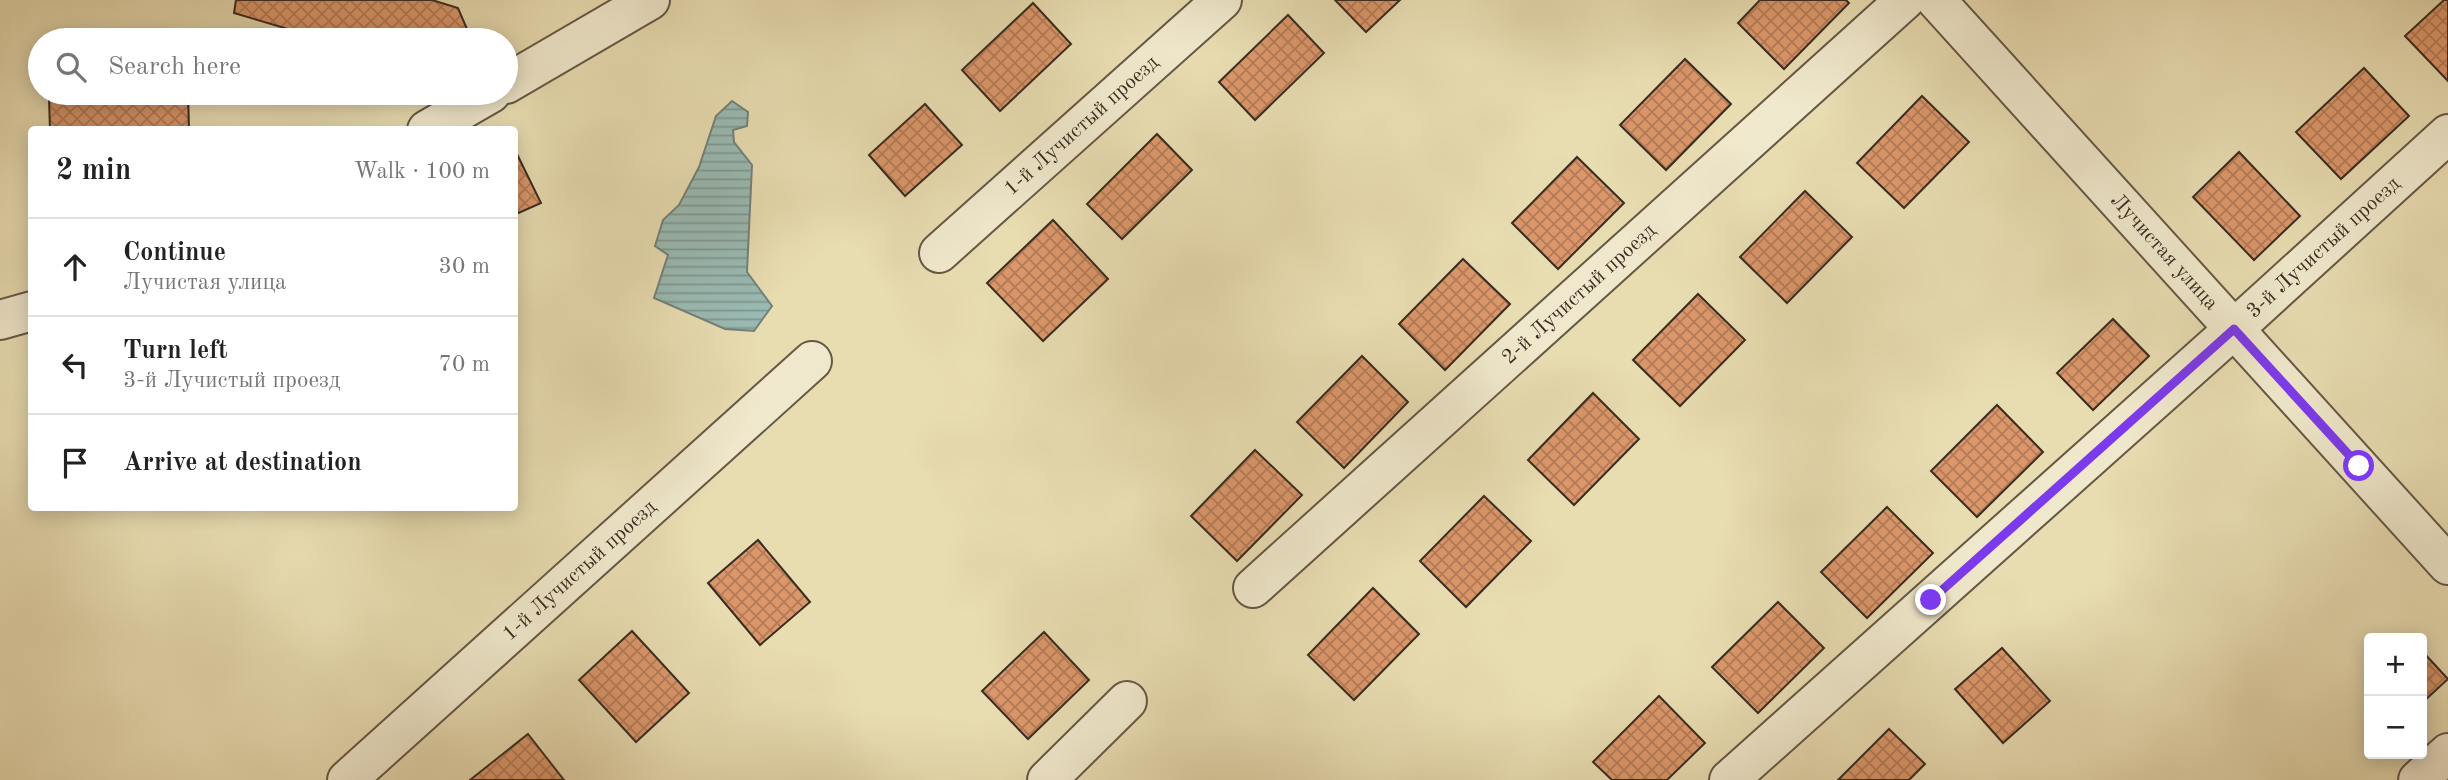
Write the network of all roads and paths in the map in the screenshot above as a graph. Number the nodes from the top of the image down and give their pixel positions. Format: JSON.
{"nodes":[{"id":1,"x":650,"y":0,"type":"edge"},
{"id":2,"x":1222,"y":0,"type":"edge"},
{"id":3,"x":1906,"y":0,"type":"edge"},
{"id":4,"x":1936,"y":0,"type":"edge"},
{"id":5,"x":518,"y":77,"type":"edge"},
{"id":6,"x":470,"y":105,"type":"edge"},
{"id":7,"x":434,"y":126,"type":"edge"},
{"id":8,"x":2448,"y":134,"type":"edge"},
{"id":9,"x":939,"y":253,"type":"dead end"},
{"id":10,"x":28,"y":312,"type":"edge"},
{"id":11,"x":0,"y":320,"type":"edge"},
{"id":12,"x":2234,"y":329,"type":"junction"},
{"id":13,"x":812,"y":361,"type":"dead end"},
{"id":14,"x":2448,"y":565,"type":"edge"},
{"id":15,"x":1254,"y":588,"type":"dead end"},
{"id":16,"x":1127,"y":701,"type":"dead end"},
{"id":17,"x":2448,"y":753,"type":"edge"},
{"id":18,"x":347,"y":780,"type":"edge"},
{"id":19,"x":1046,"y":780,"type":"edge"},
{"id":20,"x":1729,"y":780,"type":"edge"},
{"id":21,"x":2418,"y":780,"type":"edge"}],
"edges":[{"from":1,"to":5,"type":"street"},
{"from":2,"to":9,"type":"street","name":"1-й Лучистый проезд"},
{"from":3,"to":15,"type":"street","name":"2-й Лучистый проезд"},
{"from":4,"to":12,"type":"street","name":"Лучистая улица"},
{"from":6,"to":7,"type":"street"},
{"from":8,"to":12,"type":"street","name":"3-й Лучистый проезд"},
{"from":10,"to":11,"type":"street"},
{"from":12,"to":14,"type":"street","name":"Лучистая улица"},
{"from":12,"to":20,"type":"street","name":"3-й Лучистый проезд"},
{"from":13,"to":18,"type":"street","name":"1-й Лучистый проезд"},
{"from":16,"to":19,"type":"street"},
{"from":17,"to":21,"type":"street"}]}
